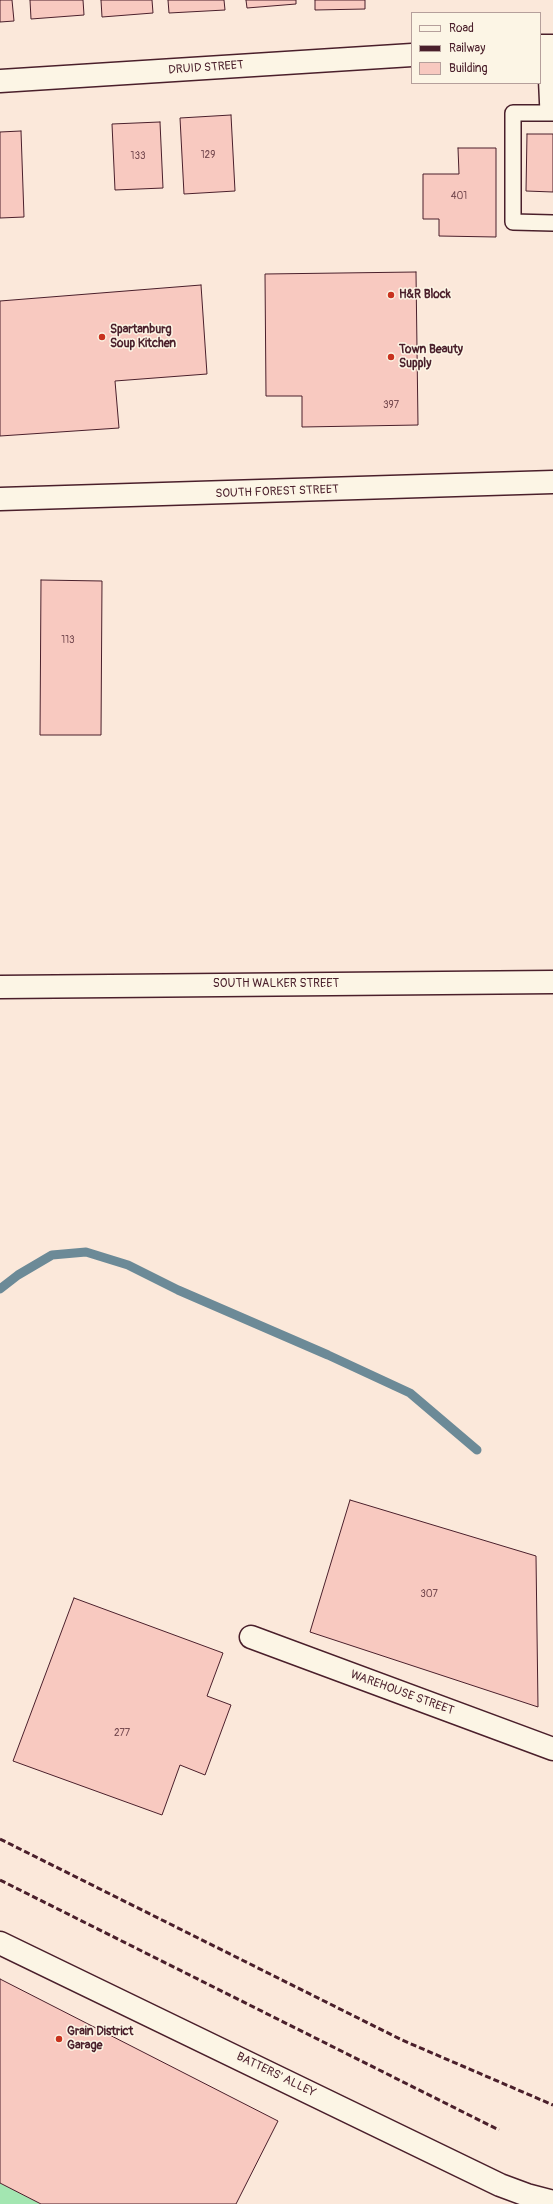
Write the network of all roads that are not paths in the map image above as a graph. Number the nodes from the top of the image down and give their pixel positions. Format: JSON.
{"nodes":[{"id":1,"x":546,"y":46,"type":"edge"},
{"id":2,"x":411,"y":55,"type":"edge"},
{"id":3,"x":0,"y":81,"type":"edge"},
{"id":4,"x":550,"y":113,"type":"edge"},
{"id":5,"x":553,"y":223,"type":"edge"},
{"id":6,"x":553,"y":482,"type":"edge"},
{"id":7,"x":0,"y":499,"type":"edge"},
{"id":8,"x":553,"y":982,"type":"edge"},
{"id":9,"x":0,"y":987,"type":"edge"},
{"id":10,"x":251,"y":1637,"type":"dead end"},
{"id":11,"x":553,"y":1749,"type":"edge"},
{"id":12,"x":0,"y":1943,"type":"edge"},
{"id":13,"x":553,"y":2202,"type":"edge"}],
"edges":[{"from":1,"to":4,"type":"lane"},
{"from":2,"to":3,"type":"street","name":"DRUID STREET"},
{"from":4,"to":5,"type":"lane"},
{"from":6,"to":7,"type":"street","name":"SOUTH FOREST STREET"},
{"from":8,"to":9,"type":"street","name":"SOUTH WALKER STREET"},
{"from":10,"to":11,"type":"street","name":"WAREHOUSE STREET"},
{"from":12,"to":13,"type":"street","name":"BATTERS' ALLEY"}]}
